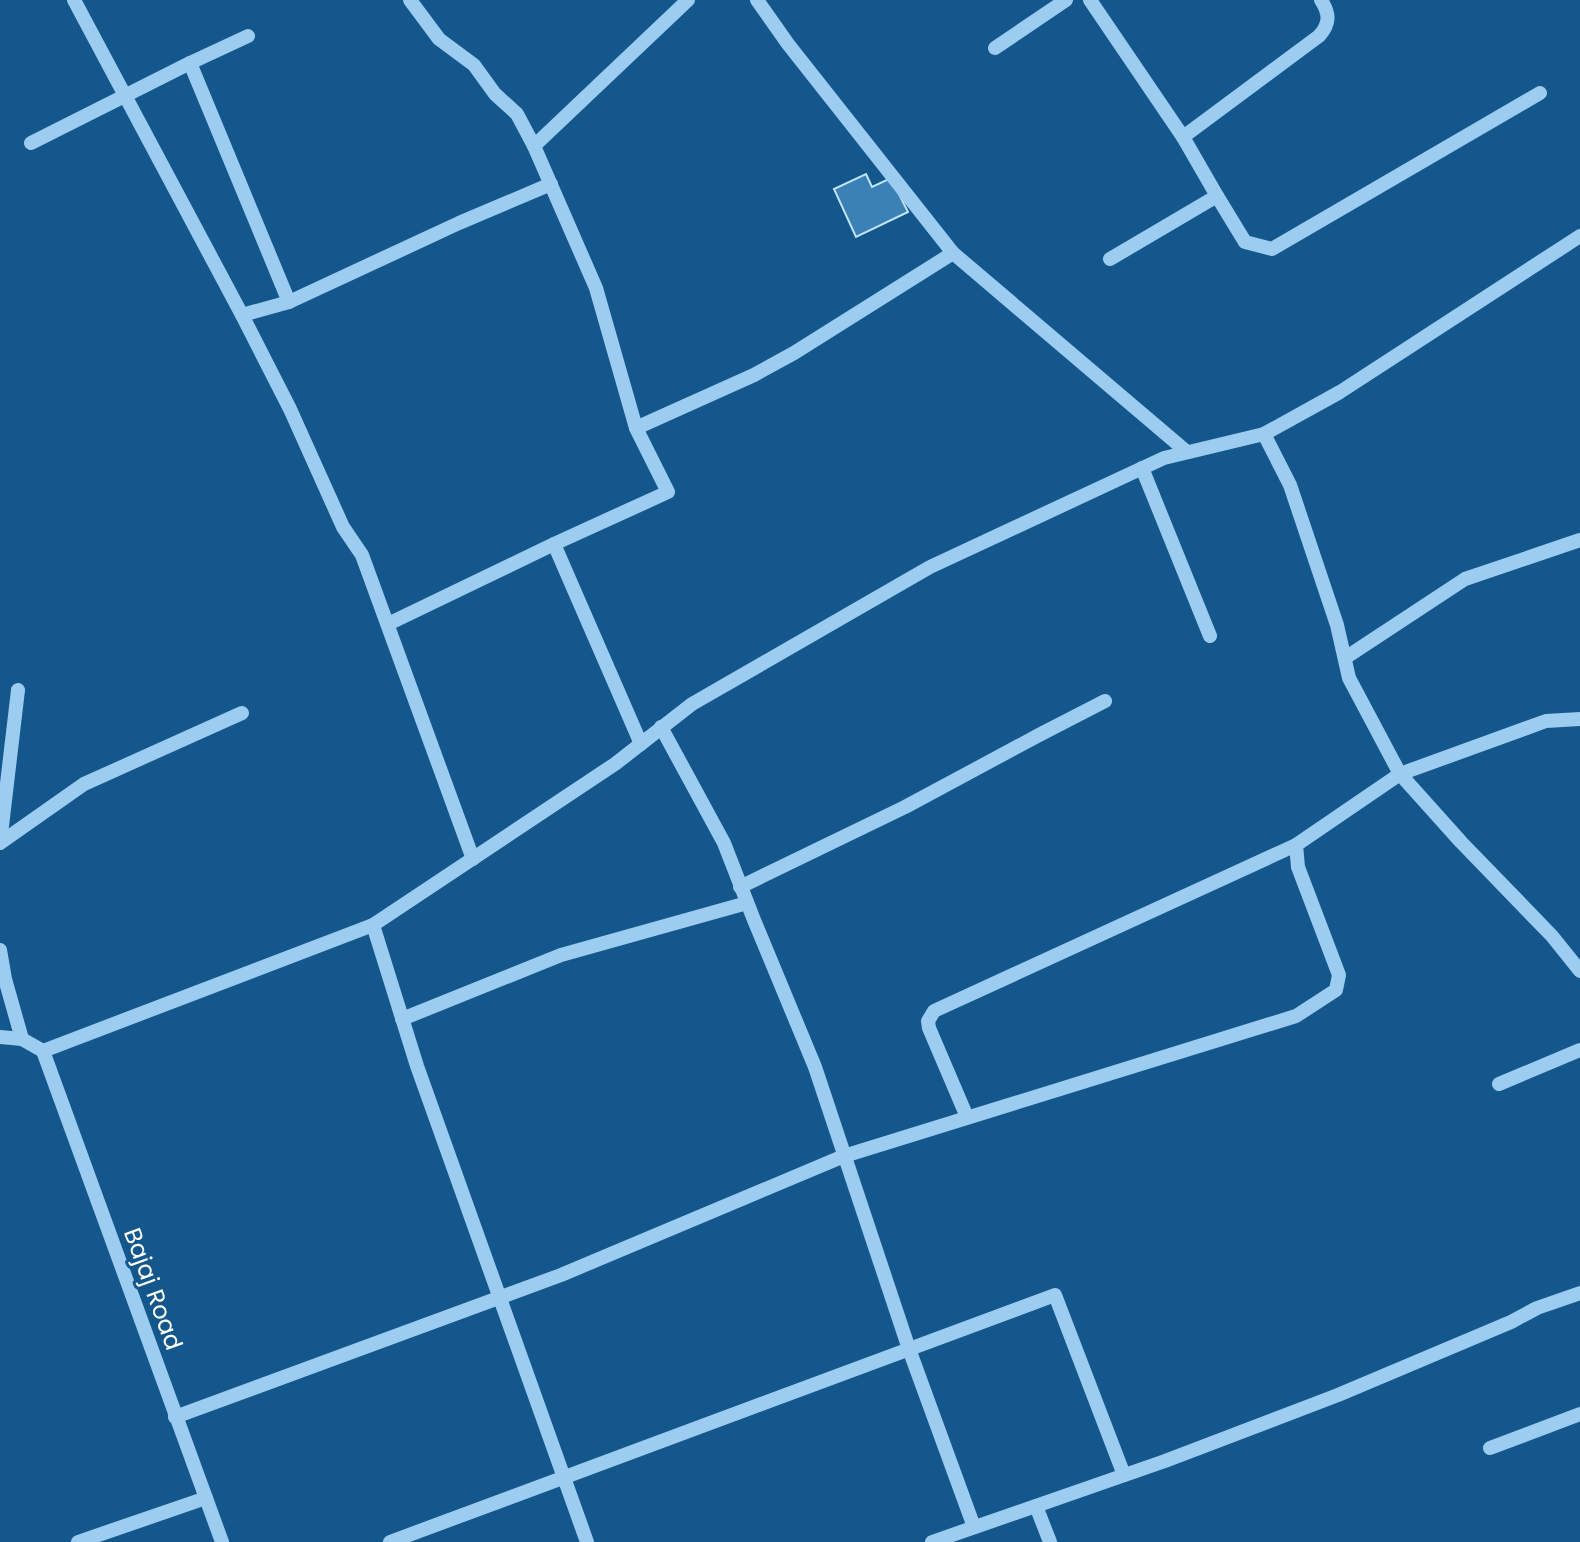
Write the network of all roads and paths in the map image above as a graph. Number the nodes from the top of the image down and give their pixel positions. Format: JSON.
{"nodes":[{"id":1,"x":74,"y":0,"type":"edge"},
{"id":2,"x":410,"y":0,"type":"edge"},
{"id":3,"x":688,"y":0,"type":"edge"},
{"id":4,"x":757,"y":0,"type":"edge"},
{"id":5,"x":1066,"y":0,"type":"edge"},
{"id":6,"x":1090,"y":0,"type":"edge"},
{"id":7,"x":1321,"y":0,"type":"edge"},
{"id":8,"x":248,"y":36,"type":"dead end"},
{"id":9,"x":995,"y":48,"type":"dead end"},
{"id":10,"x":190,"y":63,"type":"junction"},
{"id":11,"x":1540,"y":93,"type":"dead end"},
{"id":12,"x":125,"y":95,"type":"junction"},
{"id":13,"x":1183,"y":137,"type":"junction"},
{"id":14,"x":31,"y":143,"type":"dead end"},
{"id":15,"x":534,"y":146,"type":"junction"},
{"id":16,"x":551,"y":184,"type":"junction"},
{"id":17,"x":1217,"y":196,"type":"junction"},
{"id":18,"x":1580,"y":236,"type":"edge"},
{"id":19,"x":953,"y":253,"type":"junction"},
{"id":20,"x":1110,"y":259,"type":"dead end"},
{"id":21,"x":289,"y":302,"type":"junction"},
{"id":22,"x":242,"y":315,"type":"junction"},
{"id":23,"x":636,"y":428,"type":"junction"},
{"id":24,"x":1264,"y":434,"type":"junction"},
{"id":25,"x":1187,"y":452,"type":"junction"},
{"id":26,"x":1142,"y":468,"type":"junction"},
{"id":27,"x":1580,"y":540,"type":"edge"},
{"id":28,"x":554,"y":544,"type":"junction"},
{"id":29,"x":388,"y":624,"type":"junction"},
{"id":30,"x":1210,"y":636,"type":"dead end"},
{"id":31,"x":1345,"y":658,"type":"junction"},
{"id":32,"x":18,"y":690,"type":"dead end"},
{"id":33,"x":1105,"y":701,"type":"dead end"},
{"id":34,"x":242,"y":713,"type":"dead end"},
{"id":35,"x":1580,"y":719,"type":"edge"},
{"id":36,"x":661,"y":727,"type":"junction"},
{"id":37,"x":641,"y":744,"type":"junction"},
{"id":38,"x":1400,"y":774,"type":"junction"},
{"id":39,"x":0,"y":843,"type":"edge"},
{"id":40,"x":1296,"y":845,"type":"junction"},
{"id":41,"x":473,"y":859,"type":"junction"},
{"id":42,"x":740,"y":887,"type":"junction"},
{"id":43,"x":747,"y":903,"type":"junction"},
{"id":44,"x":373,"y":925,"type":"junction"},
{"id":45,"x":0,"y":950,"type":"edge"},
{"id":46,"x":1580,"y":971,"type":"edge"},
{"id":47,"x":402,"y":1019,"type":"junction"},
{"id":48,"x":0,"y":1037,"type":"edge"},
{"id":49,"x":22,"y":1039,"type":"junction"},
{"id":50,"x":1580,"y":1050,"type":"edge"},
{"id":51,"x":43,"y":1051,"type":"junction"},
{"id":52,"x":1499,"y":1084,"type":"dead end"},
{"id":53,"x":967,"y":1117,"type":"junction"},
{"id":54,"x":844,"y":1156,"type":"junction"},
{"id":55,"x":1580,"y":1293,"type":"edge"},
{"id":56,"x":500,"y":1298,"type":"junction"},
{"id":57,"x":909,"y":1349,"type":"junction"},
{"id":58,"x":1580,"y":1414,"type":"edge"},
{"id":59,"x":175,"y":1417,"type":"junction"},
{"id":60,"x":1490,"y":1448,"type":"dead end"},
{"id":61,"x":1124,"y":1475,"type":"junction"},
{"id":62,"x":563,"y":1477,"type":"junction"},
{"id":63,"x":206,"y":1498,"type":"junction"},
{"id":64,"x":1036,"y":1506,"type":"junction"},
{"id":65,"x":974,"y":1527,"type":"junction"},
{"id":66,"x":78,"y":1542,"type":"edge"},
{"id":67,"x":222,"y":1542,"type":"edge"},
{"id":68,"x":390,"y":1542,"type":"edge"},
{"id":69,"x":587,"y":1542,"type":"edge"},
{"id":70,"x":932,"y":1542,"type":"edge"},
{"id":71,"x":1050,"y":1542,"type":"edge"}],
"edges":[{"from":1,"to":12,"type":"street"},
{"from":2,"to":15,"type":"street"},
{"from":3,"to":15,"type":"street"},
{"from":4,"to":19,"type":"street"},
{"from":5,"to":9,"type":"street"},
{"from":6,"to":13,"type":"street"},
{"from":7,"to":13,"type":"street"},
{"from":8,"to":10,"type":"street"},
{"from":10,"to":12,"type":"street"},
{"from":10,"to":21,"type":"street"},
{"from":11,"to":17,"type":"street"},
{"from":12,"to":14,"type":"street"},
{"from":12,"to":22,"type":"street"},
{"from":13,"to":17,"type":"street"},
{"from":15,"to":16,"type":"street"},
{"from":16,"to":21,"type":"street"},
{"from":16,"to":23,"type":"street"},
{"from":17,"to":20,"type":"street"},
{"from":18,"to":24,"type":"street"},
{"from":19,"to":23,"type":"street"},
{"from":19,"to":25,"type":"street"},
{"from":21,"to":22,"type":"street"},
{"from":22,"to":29,"type":"street"},
{"from":23,"to":28,"type":"street"},
{"from":24,"to":25,"type":"street"},
{"from":24,"to":31,"type":"street"},
{"from":25,"to":26,"type":"street"},
{"from":26,"to":30,"type":"street"},
{"from":26,"to":36,"type":"street"},
{"from":27,"to":31,"type":"street"},
{"from":28,"to":29,"type":"street"},
{"from":28,"to":37,"type":"street"},
{"from":29,"to":41,"type":"street"},
{"from":31,"to":38,"type":"street"},
{"from":32,"to":39,"type":"street"},
{"from":33,"to":42,"type":"street"},
{"from":34,"to":39,"type":"street"},
{"from":35,"to":38,"type":"street"},
{"from":36,"to":37,"type":"street"},
{"from":36,"to":42,"type":"street"},
{"from":37,"to":41,"type":"street"},
{"from":38,"to":40,"type":"street"},
{"from":38,"to":46,"type":"street"},
{"from":40,"to":53,"type":"street"},
{"from":40,"to":53,"type":"street"},
{"from":41,"to":44,"type":"street"},
{"from":42,"to":43,"type":"street"},
{"from":43,"to":47,"type":"street"},
{"from":43,"to":54,"type":"street"},
{"from":44,"to":47,"type":"street"},
{"from":44,"to":51,"type":"street"},
{"from":45,"to":49,"type":"street"},
{"from":47,"to":56,"type":"street"},
{"from":48,"to":49,"type":"street"},
{"from":49,"to":51,"type":"street"},
{"from":50,"to":52,"type":"street"},
{"from":51,"to":59,"type":"street","name":"Bajaj Road"},
{"from":53,"to":54,"type":"street"},
{"from":54,"to":56,"type":"street"},
{"from":54,"to":57,"type":"street"},
{"from":55,"to":61,"type":"street"},
{"from":56,"to":59,"type":"street"},
{"from":56,"to":62,"type":"street"},
{"from":57,"to":61,"type":"street"},
{"from":57,"to":62,"type":"street"},
{"from":57,"to":65,"type":"street"},
{"from":58,"to":60,"type":"street"},
{"from":59,"to":63,"type":"street","name":"Bajaj Road"},
{"from":61,"to":64,"type":"street"},
{"from":62,"to":68,"type":"street"},
{"from":62,"to":69,"type":"street"},
{"from":63,"to":66,"type":"street"},
{"from":63,"to":67,"type":"street","name":"Bajaj Road"},
{"from":64,"to":65,"type":"street"},
{"from":64,"to":71,"type":"street"},
{"from":65,"to":70,"type":"street"}]}
